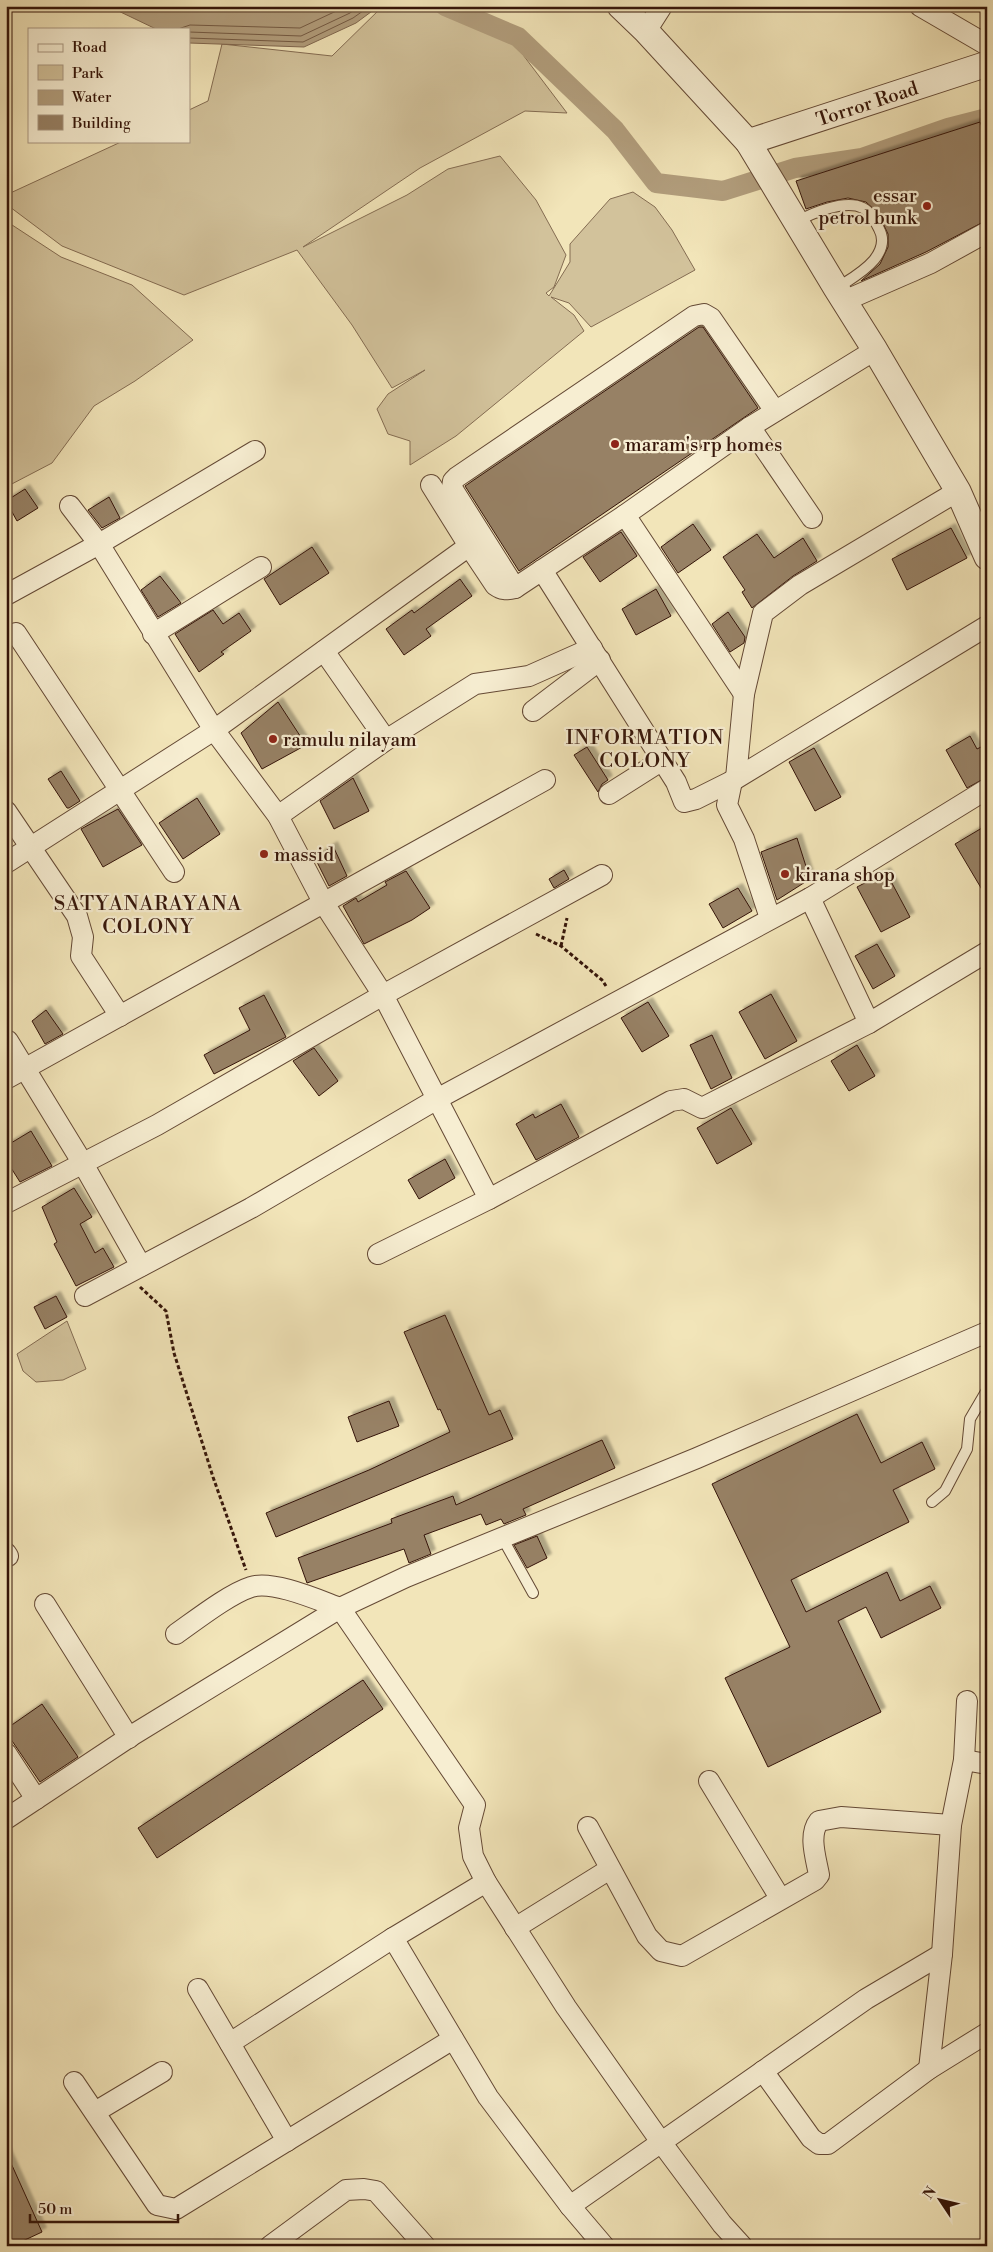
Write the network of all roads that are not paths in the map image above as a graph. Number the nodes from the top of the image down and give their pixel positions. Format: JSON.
{"nodes":[{"id":1,"x":620,"y":6,"type":"edge"},
{"id":2,"x":662,"y":6,"type":"edge"},
{"id":3,"x":920,"y":6,"type":"edge"},
{"id":4,"x":646,"y":31,"type":"junction"},
{"id":5,"x":987,"y":45,"type":"edge"},
{"id":6,"x":987,"y":64,"type":"edge"},
{"id":7,"x":748,"y":142,"type":"junction"},
{"id":8,"x":795,"y":222,"type":"junction"},
{"id":9,"x":987,"y":232,"type":"edge"},
{"id":10,"x":840,"y":294,"type":"junction"},
{"id":11,"x":876,"y":350,"type":"junction"},
{"id":12,"x":775,"y":411,"type":"junction"},
{"id":13,"x":750,"y":427,"type":"junction"},
{"id":14,"x":255,"y":451,"type":"dead end"},
{"id":15,"x":431,"y":485,"type":"dead end"},
{"id":16,"x":958,"y":491,"type":"junction"},
{"id":17,"x":70,"y":506,"type":"dead end"},
{"id":18,"x":625,"y":515,"type":"junction"},
{"id":19,"x":812,"y":518,"type":"dead end"},
{"id":20,"x":99,"y":544,"type":"junction"},
{"id":21,"x":469,"y":546,"type":"junction"},
{"id":22,"x":987,"y":557,"type":"edge"},
{"id":23,"x":262,"y":567,"type":"dead end"},
{"id":24,"x":542,"y":570,"type":"junction"},
{"id":25,"x":514,"y":588,"type":"junction"},
{"id":26,"x":6,"y":595,"type":"edge"},
{"id":27,"x":987,"y":626,"type":"edge"},
{"id":28,"x":16,"y":633,"type":"dead end"},
{"id":29,"x":153,"y":634,"type":"junction"},
{"id":30,"x":324,"y":651,"type":"junction"},
{"id":31,"x":596,"y":654,"type":"junction"},
{"id":32,"x":744,"y":694,"type":"junction"},
{"id":33,"x":533,"y":711,"type":"dead end"},
{"id":34,"x":214,"y":730,"type":"junction"},
{"id":35,"x":386,"y":740,"type":"junction"},
{"id":36,"x":661,"y":760,"type":"junction"},
{"id":37,"x":545,"y":780,"type":"dead end"},
{"id":38,"x":734,"y":780,"type":"junction"},
{"id":39,"x":987,"y":789,"type":"edge"},
{"id":40,"x":121,"y":790,"type":"junction"},
{"id":41,"x":609,"y":794,"type":"dead end"},
{"id":42,"x":6,"y":811,"type":"edge"},
{"id":43,"x":278,"y":816,"type":"junction"},
{"id":44,"x":31,"y":848,"type":"junction"},
{"id":45,"x":6,"y":863,"type":"edge"},
{"id":46,"x":174,"y":872,"type":"dead end"},
{"id":47,"x":602,"y":875,"type":"dead end"},
{"id":48,"x":810,"y":898,"type":"junction"},
{"id":49,"x":323,"y":902,"type":"junction"},
{"id":50,"x":770,"y":918,"type":"junction"},
{"id":51,"x":987,"y":952,"type":"edge"},
{"id":52,"x":383,"y":995,"type":"junction"},
{"id":53,"x":120,"y":1016,"type":"junction"},
{"id":54,"x":869,"y":1023,"type":"junction"},
{"id":55,"x":8,"y":1041,"type":"dead end"},
{"id":56,"x":24,"y":1069,"type":"junction"},
{"id":57,"x":6,"y":1079,"type":"edge"},
{"id":58,"x":437,"y":1098,"type":"junction"},
{"id":59,"x":82,"y":1162,"type":"junction"},
{"id":60,"x":489,"y":1199,"type":"junction"},
{"id":61,"x":6,"y":1203,"type":"edge"},
{"id":62,"x":378,"y":1254,"type":"dead end"},
{"id":63,"x":134,"y":1270,"type":"junction"},
{"id":64,"x":85,"y":1296,"type":"dead end"},
{"id":65,"x":987,"y":1332,"type":"edge"},
{"id":66,"x":987,"y":1390,"type":"edge"},
{"id":67,"x":932,"y":1502,"type":"dead end"},
{"id":68,"x":503,"y":1539,"type":"junction"},
{"id":69,"x":533,"y":1593,"type":"dead end"},
{"id":70,"x":45,"y":1604,"type":"dead end"},
{"id":71,"x":340,"y":1608,"type":"junction"},
{"id":72,"x":176,"y":1634,"type":"dead end"},
{"id":73,"x":967,"y":1701,"type":"dead end"},
{"id":74,"x":129,"y":1738,"type":"junction"},
{"id":75,"x":6,"y":1753,"type":"edge"},
{"id":76,"x":964,"y":1760,"type":"junction"},
{"id":77,"x":987,"y":1764,"type":"edge"},
{"id":78,"x":709,"y":1782,"type":"dead end"},
{"id":79,"x":36,"y":1798,"type":"junction"},
{"id":80,"x":6,"y":1819,"type":"edge"},
{"id":81,"x":952,"y":1825,"type":"junction"},
{"id":82,"x":588,"y":1828,"type":"dead end"},
{"id":83,"x":610,"y":1868,"type":"junction"},
{"id":84,"x":486,"y":1882,"type":"junction"},
{"id":85,"x":780,"y":1898,"type":"junction"},
{"id":86,"x":515,"y":1928,"type":"junction"},
{"id":87,"x":393,"y":1938,"type":"junction"},
{"id":88,"x":942,"y":1954,"type":"junction"},
{"id":89,"x":198,"y":1989,"type":"dead end"},
{"id":90,"x":987,"y":2033,"type":"edge"},
{"id":91,"x":453,"y":2039,"type":"junction"},
{"id":92,"x":230,"y":2044,"type":"junction"},
{"id":93,"x":930,"y":2069,"type":"junction"},
{"id":94,"x":763,"y":2071,"type":"junction"},
{"id":95,"x":162,"y":2072,"type":"dead end"},
{"id":96,"x":74,"y":2082,"type":"dead end"},
{"id":97,"x":95,"y":2112,"type":"junction"},
{"id":98,"x":287,"y":2141,"type":"junction"},
{"id":99,"x":661,"y":2142,"type":"junction"},
{"id":100,"x":570,"y":2206,"type":"junction"},
{"id":101,"x":270,"y":2246,"type":"edge"},
{"id":102,"x":426,"y":2246,"type":"edge"},
{"id":103,"x":604,"y":2246,"type":"edge"},
{"id":104,"x":742,"y":2246,"type":"edge"}],
"edges":[{"from":1,"to":4,"type":"street"},
{"from":2,"to":4,"type":"street"},
{"from":3,"to":5,"type":"street"},
{"from":4,"to":7,"type":"street"},
{"from":6,"to":7,"type":"street","name":"Torror Road"},
{"from":7,"to":8,"type":"street"},
{"from":8,"to":10,"type":"street"},
{"from":8,"to":10,"type":"lane"},
{"from":9,"to":10,"type":"street"},
{"from":10,"to":11,"type":"street"},
{"from":11,"to":12,"type":"street"},
{"from":11,"to":16,"type":"street"},
{"from":12,"to":13,"type":"street"},
{"from":12,"to":25,"type":"street"},
{"from":13,"to":18,"type":"street"},
{"from":13,"to":19,"type":"street"},
{"from":14,"to":20,"type":"street"},
{"from":15,"to":21,"type":"street"},
{"from":16,"to":22,"type":"street"},
{"from":16,"to":32,"type":"street"},
{"from":17,"to":20,"type":"street"},
{"from":18,"to":24,"type":"street"},
{"from":18,"to":32,"type":"street"},
{"from":20,"to":26,"type":"street"},
{"from":20,"to":29,"type":"street"},
{"from":21,"to":25,"type":"street"},
{"from":21,"to":30,"type":"street"},
{"from":23,"to":29,"type":"street"},
{"from":24,"to":25,"type":"street"},
{"from":24,"to":31,"type":"street"},
{"from":27,"to":38,"type":"street"},
{"from":28,"to":40,"type":"street"},
{"from":29,"to":34,"type":"street"},
{"from":30,"to":34,"type":"street"},
{"from":30,"to":35,"type":"street"},
{"from":31,"to":33,"type":"street"},
{"from":31,"to":35,"type":"street"},
{"from":31,"to":36,"type":"street"},
{"from":32,"to":38,"type":"street"},
{"from":34,"to":40,"type":"street"},
{"from":34,"to":43,"type":"street"},
{"from":35,"to":43,"type":"street"},
{"from":36,"to":38,"type":"street"},
{"from":36,"to":41,"type":"street"},
{"from":37,"to":49,"type":"street"},
{"from":38,"to":50,"type":"street"},
{"from":39,"to":48,"type":"street"},
{"from":40,"to":44,"type":"street"},
{"from":40,"to":46,"type":"street"},
{"from":42,"to":44,"type":"street"},
{"from":43,"to":49,"type":"street"},
{"from":44,"to":45,"type":"street"},
{"from":44,"to":53,"type":"street"},
{"from":47,"to":52,"type":"street"},
{"from":48,"to":50,"type":"street"},
{"from":48,"to":54,"type":"street"},
{"from":49,"to":52,"type":"street"},
{"from":49,"to":53,"type":"street"},
{"from":50,"to":58,"type":"street"},
{"from":51,"to":54,"type":"street"},
{"from":52,"to":58,"type":"street"},
{"from":52,"to":59,"type":"street"},
{"from":53,"to":56,"type":"street"},
{"from":54,"to":60,"type":"street"},
{"from":55,"to":56,"type":"street"},
{"from":56,"to":57,"type":"street"},
{"from":56,"to":59,"type":"street"},
{"from":58,"to":60,"type":"street"},
{"from":58,"to":63,"type":"street"},
{"from":59,"to":61,"type":"street"},
{"from":59,"to":63,"type":"street"},
{"from":60,"to":62,"type":"street"},
{"from":63,"to":64,"type":"street"},
{"from":65,"to":68,"type":"street"},
{"from":66,"to":67,"type":"lane"},
{"from":68,"to":69,"type":"lane"},
{"from":68,"to":71,"type":"street"},
{"from":70,"to":74,"type":"street"},
{"from":71,"to":72,"type":"street"},
{"from":71,"to":74,"type":"street"},
{"from":71,"to":84,"type":"street"},
{"from":73,"to":76,"type":"street"},
{"from":74,"to":79,"type":"street"},
{"from":75,"to":79,"type":"street"},
{"from":76,"to":77,"type":"street"},
{"from":76,"to":81,"type":"street"},
{"from":78,"to":85,"type":"street"},
{"from":79,"to":80,"type":"street"},
{"from":81,"to":85,"type":"street"},
{"from":81,"to":88,"type":"street"},
{"from":82,"to":83,"type":"street"},
{"from":83,"to":85,"type":"street"},
{"from":83,"to":86,"type":"street"},
{"from":84,"to":86,"type":"street"},
{"from":84,"to":87,"type":"street"},
{"from":86,"to":99,"type":"street"},
{"from":87,"to":91,"type":"street"},
{"from":87,"to":92,"type":"street"},
{"from":88,"to":93,"type":"street"},
{"from":88,"to":94,"type":"street"},
{"from":89,"to":92,"type":"street"},
{"from":90,"to":93,"type":"street"},
{"from":91,"to":98,"type":"street"},
{"from":91,"to":100,"type":"street"},
{"from":92,"to":98,"type":"street"},
{"from":93,"to":94,"type":"street"},
{"from":94,"to":99,"type":"street"},
{"from":95,"to":97,"type":"street"},
{"from":96,"to":97,"type":"street"},
{"from":97,"to":98,"type":"street"},
{"from":99,"to":100,"type":"street"},
{"from":99,"to":104,"type":"street"},
{"from":100,"to":103,"type":"street"},
{"from":101,"to":102,"type":"street"}]}
